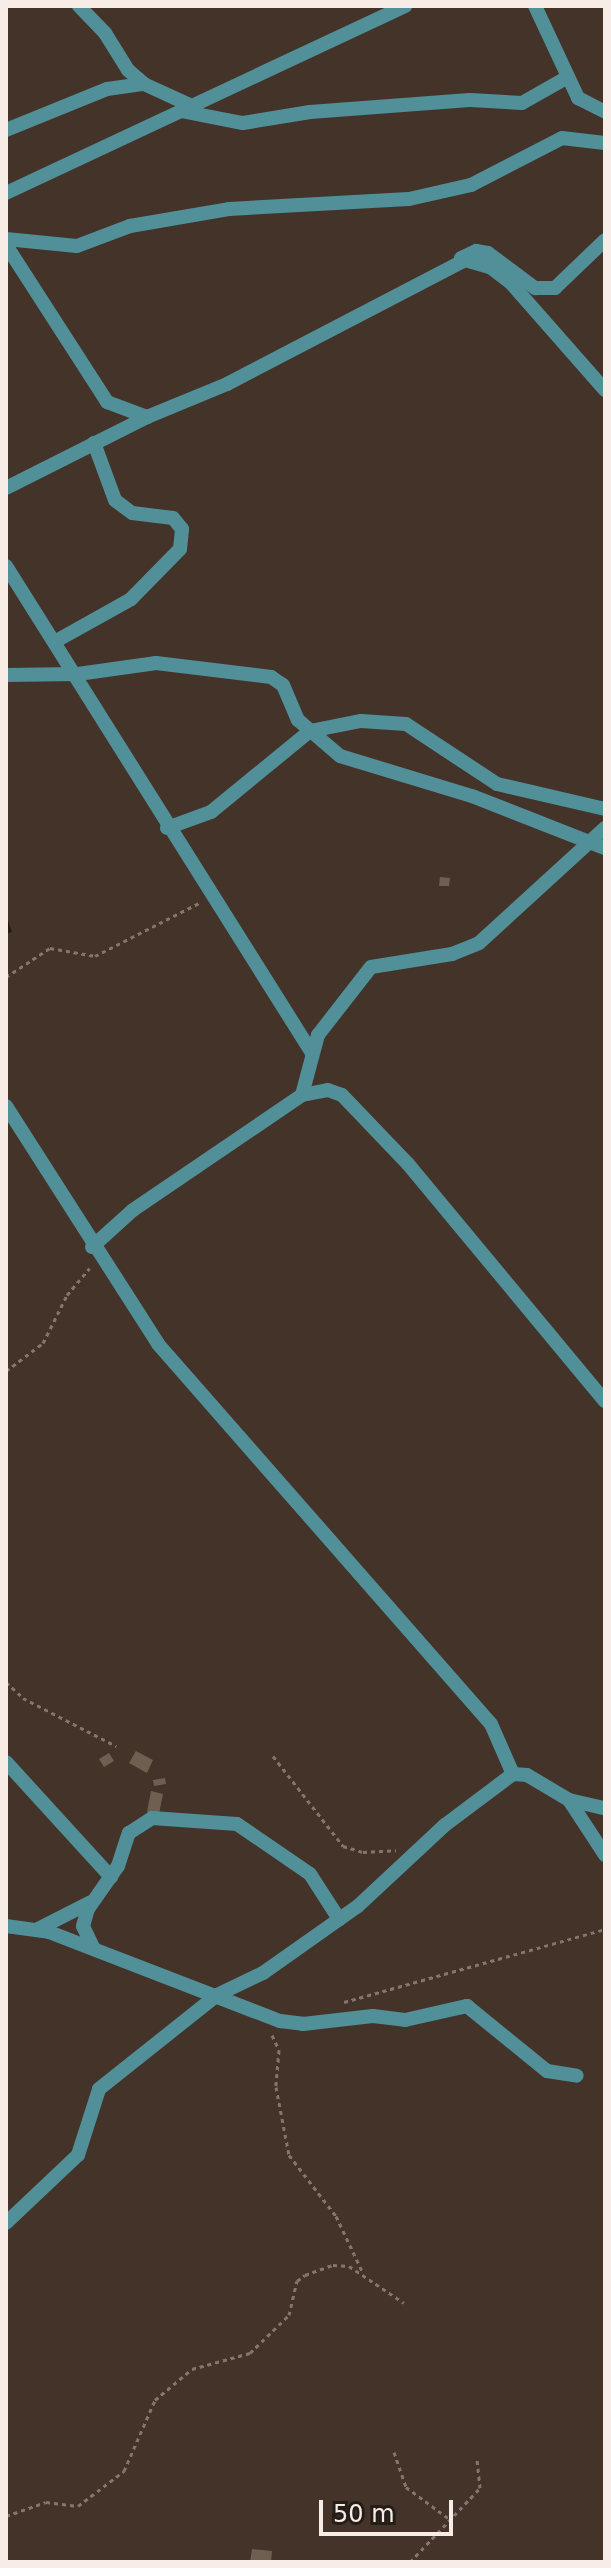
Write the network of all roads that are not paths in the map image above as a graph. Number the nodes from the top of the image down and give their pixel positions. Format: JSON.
{"nodes":[{"id":1,"x":79,"y":6,"type":"edge"},
{"id":2,"x":405,"y":6,"type":"edge"},
{"id":3,"x":535,"y":6,"type":"edge"},
{"id":4,"x":566,"y":78,"type":"junction"},
{"id":5,"x":144,"y":84,"type":"junction"},
{"id":6,"x":186,"y":109,"type":"junction"},
{"id":7,"x":605,"y":112,"type":"edge"},
{"id":8,"x":6,"y":130,"type":"edge"},
{"id":9,"x":605,"y":143,"type":"edge"},
{"id":10,"x":6,"y":193,"type":"edge"},
{"id":11,"x":605,"y":240,"type":"edge"},
{"id":12,"x":6,"y":242,"type":"edge"},
{"id":13,"x":448,"y":266,"type":"junction"},
{"id":14,"x":605,"y":390,"type":"edge"},
{"id":15,"x":147,"y":417,"type":"junction"},
{"id":16,"x":94,"y":443,"type":"junction"},
{"id":17,"x":6,"y":488,"type":"edge"},
{"id":18,"x":6,"y":566,"type":"edge"},
{"id":19,"x":56,"y":641,"type":"junction"},
{"id":20,"x":78,"y":674,"type":"junction"},
{"id":21,"x":6,"y":675,"type":"edge"},
{"id":22,"x":310,"y":731,"type":"junction"},
{"id":23,"x":605,"y":809,"type":"edge"},
{"id":24,"x":167,"y":828,"type":"junction"},
{"id":25,"x":605,"y":828,"type":"edge"},
{"id":26,"x":587,"y":842,"type":"junction"},
{"id":27,"x":605,"y":848,"type":"edge"},
{"id":28,"x":312,"y":1053,"type":"junction"},
{"id":29,"x":302,"y":1095,"type":"junction"},
{"id":30,"x":6,"y":1106,"type":"edge"},
{"id":31,"x":96,"y":1252,"type":"junction"},
{"id":32,"x":605,"y":1401,"type":"edge"},
{"id":33,"x":6,"y":1762,"type":"edge"},
{"id":34,"x":513,"y":1774,"type":"junction"},
{"id":35,"x":569,"y":1800,"type":"junction"},
{"id":36,"x":605,"y":1808,"type":"edge"},
{"id":37,"x":605,"y":1855,"type":"edge"},
{"id":38,"x":111,"y":1877,"type":"junction"},
{"id":39,"x":97,"y":1897,"type":"junction"},
{"id":40,"x":339,"y":1919,"type":"junction"},
{"id":41,"x":6,"y":1926,"type":"edge"},
{"id":42,"x":38,"y":1930,"type":"junction"},
{"id":43,"x":94,"y":1949,"type":"junction"},
{"id":44,"x":217,"y":1995,"type":"junction"},
{"id":45,"x":577,"y":2076,"type":"dead end"},
{"id":46,"x":6,"y":2223,"type":"edge"}],
"edges":[{"from":1,"to":5,"type":"street"},
{"from":2,"to":6,"type":"street"},
{"from":3,"to":4,"type":"street"},
{"from":4,"to":6,"type":"street"},
{"from":4,"to":7,"type":"street"},
{"from":5,"to":6,"type":"street"},
{"from":5,"to":8,"type":"street"},
{"from":6,"to":10,"type":"street"},
{"from":9,"to":12,"type":"street"},
{"from":11,"to":13,"type":"street"},
{"from":12,"to":15,"type":"street"},
{"from":13,"to":14,"type":"street"},
{"from":13,"to":15,"type":"street"},
{"from":15,"to":16,"type":"street"},
{"from":16,"to":17,"type":"street"},
{"from":16,"to":19,"type":"street"},
{"from":18,"to":19,"type":"street"},
{"from":19,"to":20,"type":"street"},
{"from":20,"to":21,"type":"street"},
{"from":20,"to":22,"type":"street"},
{"from":20,"to":24,"type":"street"},
{"from":22,"to":23,"type":"street"},
{"from":22,"to":24,"type":"street"},
{"from":22,"to":26,"type":"street"},
{"from":24,"to":28,"type":"street"},
{"from":25,"to":26,"type":"street"},
{"from":26,"to":27,"type":"street"},
{"from":26,"to":28,"type":"street"},
{"from":28,"to":29,"type":"street"},
{"from":29,"to":31,"type":"street"},
{"from":29,"to":32,"type":"street"},
{"from":30,"to":31,"type":"street"},
{"from":31,"to":34,"type":"street"},
{"from":33,"to":38,"type":"street"},
{"from":34,"to":35,"type":"street"},
{"from":34,"to":40,"type":"street"},
{"from":35,"to":36,"type":"street"},
{"from":35,"to":37,"type":"street"},
{"from":38,"to":39,"type":"street"},
{"from":38,"to":40,"type":"street"},
{"from":39,"to":42,"type":"street"},
{"from":39,"to":43,"type":"street"},
{"from":40,"to":44,"type":"street"},
{"from":41,"to":42,"type":"street"},
{"from":42,"to":43,"type":"street"},
{"from":43,"to":44,"type":"street"},
{"from":44,"to":45,"type":"street"},
{"from":44,"to":46,"type":"street"}]}
